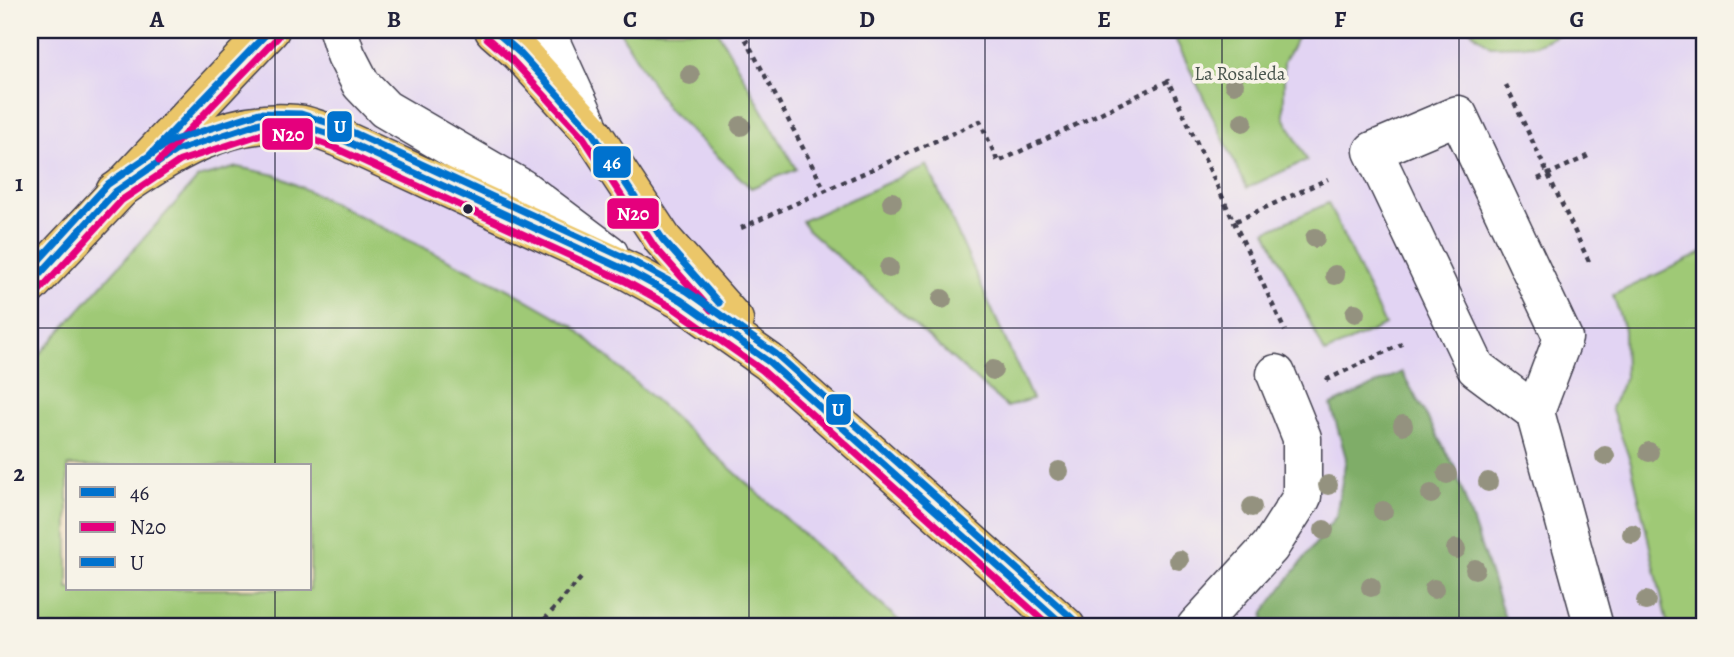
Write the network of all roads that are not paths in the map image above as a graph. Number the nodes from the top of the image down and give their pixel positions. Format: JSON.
{"nodes":[{"id":1,"x":271,"y":30,"type":"edge"},
{"id":2,"x":338,"y":30,"type":"edge"},
{"id":3,"x":494,"y":30,"type":"edge"},
{"id":4,"x":545,"y":30,"type":"edge"},
{"id":5,"x":591,"y":131,"type":"junction"},
{"id":6,"x":114,"y":192,"type":"junction"},
{"id":7,"x":630,"y":272,"type":"junction"},
{"id":8,"x":30,"y":285,"type":"edge"},
{"id":9,"x":1282,"y":357,"type":"road end"},
{"id":10,"x":769,"y":362,"type":"junction"},
{"id":11,"x":1535,"y":412,"type":"junction"},
{"id":12,"x":1066,"y":627,"type":"edge"},
{"id":13,"x":1196,"y":627,"type":"edge"},
{"id":14,"x":1594,"y":627,"type":"edge"}],
"edges":[{"from":1,"to":6,"type":"main road"},
{"from":2,"to":7,"type":"street"},
{"from":3,"to":5,"type":"main road"},
{"from":4,"to":5,"type":"street"},
{"from":5,"to":10,"type":"main road"},
{"from":6,"to":7,"type":"main road"},
{"from":6,"to":8,"type":"main road"},
{"from":7,"to":10,"type":"main road"},
{"from":9,"to":13,"type":"street"},
{"from":10,"to":12,"type":"main road"},
{"from":11,"to":11,"type":"street"},
{"from":11,"to":14,"type":"street"}]}
